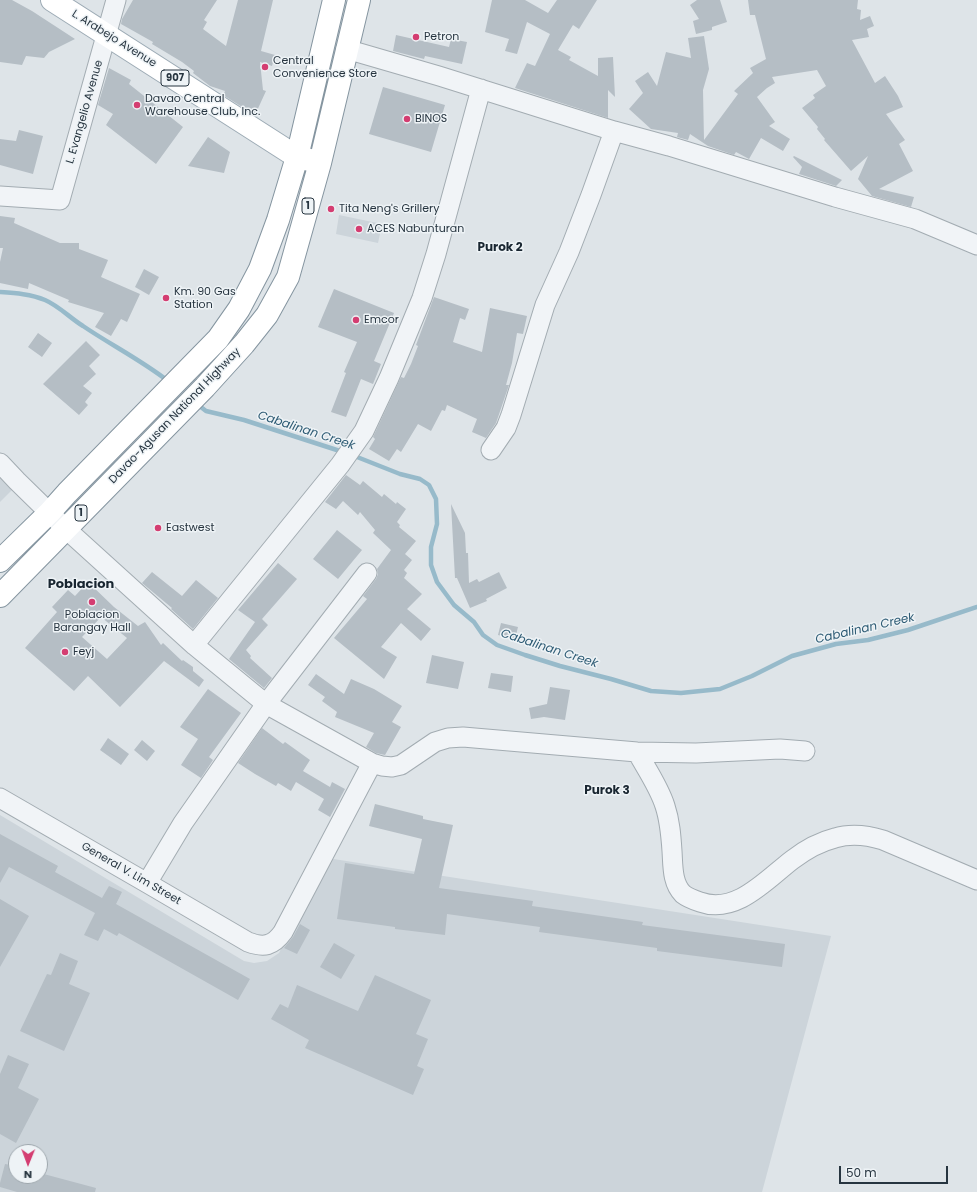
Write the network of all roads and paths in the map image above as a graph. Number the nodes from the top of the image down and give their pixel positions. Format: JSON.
{"nodes":[{"id":1,"x":52,"y":0,"type":"edge"},
{"id":2,"x":116,"y":0,"type":"edge"},
{"id":3,"x":334,"y":0,"type":"edge"},
{"id":4,"x":359,"y":0,"type":"edge"},
{"id":5,"x":107,"y":34,"type":"junction"},
{"id":6,"x":346,"y":49,"type":"junction"},
{"id":7,"x":481,"y":89,"type":"junction"},
{"id":8,"x":614,"y":131,"type":"junction"},
{"id":9,"x":297,"y":157,"type":"junction"},
{"id":10,"x":320,"y":163,"type":"junction"},
{"id":11,"x":0,"y":196,"type":"edge"},
{"id":12,"x":977,"y":245,"type":"edge"},
{"id":13,"x":491,"y":450,"type":"dead end"},
{"id":14,"x":0,"y":463,"type":"edge"},
{"id":15,"x":50,"y":512,"type":"junction"},
{"id":16,"x":66,"y":529,"type":"junction"},
{"id":17,"x":0,"y":561,"type":"edge"},
{"id":18,"x":367,"y":573,"type":"dead end"},
{"id":19,"x":0,"y":596,"type":"edge"},
{"id":20,"x":194,"y":645,"type":"junction"},
{"id":21,"x":266,"y":704,"type":"junction"},
{"id":22,"x":805,"y":751,"type":"dead end"},
{"id":23,"x":637,"y":752,"type":"junction"},
{"id":24,"x":372,"y":763,"type":"junction"},
{"id":25,"x":0,"y":798,"type":"edge"},
{"id":26,"x":977,"y":880,"type":"edge"},
{"id":27,"x":147,"y":883,"type":"junction"}],
"edges":[{"from":1,"to":5,"type":"main road","name":"L. Arabejo Avenue","number":"907"},
{"from":2,"to":5,"type":"street","name":"L. Evangelio Avenue"},
{"from":3,"to":9,"type":"main road","name":"Davao-Agusan National Highway","number":"1"},
{"from":4,"to":6,"type":"main road","name":"Davao-Agusan National Highway","number":"1"},
{"from":5,"to":9,"type":"main road","name":"L. Arabejo Avenue","number":"907"},
{"from":5,"to":11,"type":"street","name":"L. Evangelio Avenue"},
{"from":6,"to":7,"type":"street"},
{"from":6,"to":10,"type":"main road","name":"Davao-Agusan National Highway","number":"1"},
{"from":7,"to":8,"type":"street"},
{"from":7,"to":20,"type":"street"},
{"from":8,"to":12,"type":"street"},
{"from":8,"to":13,"type":"street"},
{"from":9,"to":10,"type":"main road","name":"L. Arabejo Avenue","number":"907"},
{"from":9,"to":15,"type":"main road","name":"Davao-Agusan National Highway","number":"1"},
{"from":10,"to":16,"type":"main road","name":"Davao-Agusan National Highway","number":"1"},
{"from":14,"to":15,"type":"street"},
{"from":15,"to":16,"type":"street"},
{"from":15,"to":17,"type":"main road","name":"Davao-Agusan National Highway","number":"1"},
{"from":16,"to":19,"type":"main road","name":"Davao-Agusan National Highway","number":"1"},
{"from":16,"to":20,"type":"street"},
{"from":18,"to":21,"type":"street"},
{"from":20,"to":21,"type":"street"},
{"from":21,"to":24,"type":"street"},
{"from":21,"to":27,"type":"street"},
{"from":22,"to":23,"type":"street"},
{"from":23,"to":24,"type":"street"},
{"from":23,"to":26,"type":"street"},
{"from":24,"to":27,"type":"street","name":"General V. Lim Street"},
{"from":25,"to":27,"type":"street","name":"General V. Lim Street"}]}
